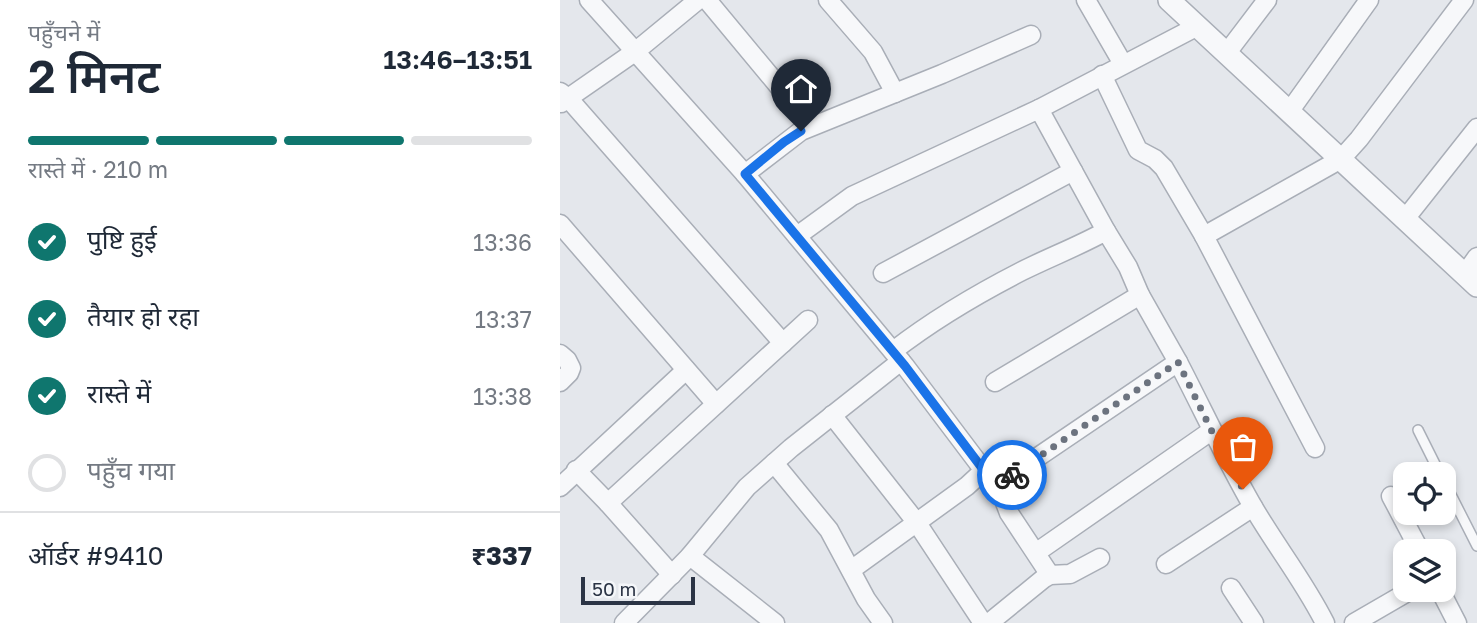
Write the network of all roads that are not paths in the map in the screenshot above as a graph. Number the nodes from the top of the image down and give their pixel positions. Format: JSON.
{"nodes":[{"id":1,"x":589,"y":0,"type":"edge"},
{"id":2,"x":698,"y":0,"type":"edge"},
{"id":3,"x":707,"y":0,"type":"edge"},
{"id":4,"x":828,"y":0,"type":"edge"},
{"id":5,"x":1086,"y":0,"type":"edge"},
{"id":6,"x":1169,"y":0,"type":"edge"},
{"id":7,"x":1267,"y":0,"type":"edge"},
{"id":8,"x":1369,"y":0,"type":"edge"},
{"id":9,"x":1464,"y":0,"type":"edge"},
{"id":10,"x":1196,"y":27,"type":"junction"},
{"id":11,"x":1031,"y":35,"type":"dead end"},
{"id":12,"x":636,"y":51,"type":"junction"},
{"id":13,"x":1226,"y":54,"type":"junction"},
{"id":14,"x":1123,"y":64,"type":"junction"},
{"id":15,"x":1101,"y":75,"type":"junction"},
{"id":16,"x":781,"y":89,"type":"dead end"},
{"id":17,"x":895,"y":93,"type":"junction"},
{"id":18,"x":563,"y":98,"type":"edge"},
{"id":19,"x":1039,"y":108,"type":"junction"},
{"id":20,"x":1289,"y":112,"type":"junction"},
{"id":21,"x":1477,"y":128,"type":"edge"},
{"id":22,"x":1341,"y":159,"type":"junction"},
{"id":23,"x":1073,"y":171,"type":"junction"},
{"id":24,"x":745,"y":174,"type":"junction"},
{"id":25,"x":1405,"y":219,"type":"junction"},
{"id":26,"x":560,"y":224,"type":"edge"},
{"id":27,"x":1106,"y":232,"type":"junction"},
{"id":28,"x":797,"y":236,"type":"junction"},
{"id":29,"x":1205,"y":236,"type":"junction"},
{"id":30,"x":883,"y":273,"type":"dead end"},
{"id":31,"x":1473,"y":273,"type":"edge"},
{"id":32,"x":1140,"y":295,"type":"junction"},
{"id":33,"x":808,"y":320,"type":"dead end"},
{"id":34,"x":783,"y":343,"type":"junction"},
{"id":35,"x":560,"y":354,"type":"edge"},
{"id":36,"x":897,"y":356,"type":"junction"},
{"id":37,"x":1178,"y":362,"type":"junction"},
{"id":38,"x":686,"y":370,"type":"junction"},
{"id":39,"x":560,"y":382,"type":"edge"},
{"id":40,"x":995,"y":382,"type":"dead end"},
{"id":41,"x":716,"y":404,"type":"junction"},
{"id":42,"x":832,"y":415,"type":"junction"},
{"id":43,"x":1418,"y":430,"type":"dead end"},
{"id":44,"x":1211,"y":431,"type":"junction"},
{"id":45,"x":1315,"y":449,"type":"dead end"},
{"id":46,"x":1434,"y":462,"type":"edge"},
{"id":47,"x":774,"y":463,"type":"junction"},
{"id":48,"x":982,"y":468,"type":"junction"},
{"id":49,"x":576,"y":470,"type":"junction"},
{"id":50,"x":998,"y":484,"type":"junction"},
{"id":51,"x":560,"y":486,"type":"edge"},
{"id":52,"x":1391,"y":496,"type":"dead end"},
{"id":53,"x":608,"y":503,"type":"junction"},
{"id":54,"x":1456,"y":505,"type":"edge"},
{"id":55,"x":1253,"y":508,"type":"junction"},
{"id":56,"x":917,"y":523,"type":"junction"},
{"id":57,"x":1414,"y":539,"type":"edge"},
{"id":58,"x":1477,"y":546,"type":"edge"},
{"id":59,"x":1037,"y":552,"type":"junction"},
{"id":60,"x":690,"y":556,"type":"junction"},
{"id":61,"x":1100,"y":558,"type":"dead end"},
{"id":62,"x":1166,"y":564,"type":"dead end"},
{"id":63,"x":850,"y":570,"type":"junction"},
{"id":64,"x":672,"y":575,"type":"junction"},
{"id":65,"x":1050,"y":575,"type":"junction"},
{"id":66,"x":1231,"y":588,"type":"dead end"},
{"id":67,"x":1393,"y":600,"type":"edge"},
{"id":68,"x":1446,"y":602,"type":"edge"},
{"id":69,"x":634,"y":620,"type":"edge"},
{"id":70,"x":775,"y":623,"type":"edge"},
{"id":71,"x":883,"y":623,"type":"edge"},
{"id":72,"x":982,"y":623,"type":"edge"},
{"id":73,"x":989,"y":623,"type":"edge"},
{"id":74,"x":1254,"y":623,"type":"edge"},
{"id":75,"x":1325,"y":623,"type":"edge"},
{"id":76,"x":1354,"y":623,"type":"edge"},
{"id":77,"x":1457,"y":623,"type":"edge"}],
"edges":[{"from":1,"to":12,"type":"street"},
{"from":2,"to":12,"type":"street"},
{"from":3,"to":16,"type":"street"},
{"from":4,"to":17,"type":"street"},
{"from":5,"to":14,"type":"street"},
{"from":6,"to":10,"type":"street"},
{"from":7,"to":13,"type":"street"},
{"from":8,"to":20,"type":"street"},
{"from":9,"to":22,"type":"street"},
{"from":10,"to":13,"type":"street"},
{"from":10,"to":14,"type":"street"},
{"from":11,"to":17,"type":"street"},
{"from":12,"to":18,"type":"street"},
{"from":12,"to":24,"type":"street"},
{"from":13,"to":20,"type":"street"},
{"from":14,"to":15,"type":"street"},
{"from":15,"to":19,"type":"street"},
{"from":15,"to":29,"type":"street"},
{"from":17,"to":24,"type":"street"},
{"from":18,"to":34,"type":"street"},
{"from":19,"to":23,"type":"street"},
{"from":19,"to":28,"type":"street"},
{"from":20,"to":22,"type":"street"},
{"from":21,"to":25,"type":"street"},
{"from":22,"to":25,"type":"street"},
{"from":22,"to":29,"type":"street"},
{"from":23,"to":27,"type":"street"},
{"from":23,"to":30,"type":"street"},
{"from":24,"to":28,"type":"street"},
{"from":25,"to":31,"type":"street"},
{"from":26,"to":38,"type":"street"},
{"from":27,"to":32,"type":"street"},
{"from":27,"to":36,"type":"street"},
{"from":28,"to":36,"type":"street"},
{"from":29,"to":45,"type":"street"},
{"from":32,"to":37,"type":"street"},
{"from":32,"to":40,"type":"street"},
{"from":33,"to":34,"type":"street"},
{"from":34,"to":41,"type":"street"},
{"from":35,"to":39,"type":"street"},
{"from":36,"to":42,"type":"street"},
{"from":36,"to":48,"type":"street"},
{"from":37,"to":44,"type":"street"},
{"from":37,"to":50,"type":"street"},
{"from":38,"to":41,"type":"street"},
{"from":38,"to":49,"type":"street"},
{"from":41,"to":53,"type":"street"},
{"from":42,"to":47,"type":"street"},
{"from":42,"to":56,"type":"street"},
{"from":43,"to":46,"type":"lane"},
{"from":44,"to":55,"type":"street"},
{"from":44,"to":59,"type":"street"},
{"from":47,"to":60,"type":"street"},
{"from":47,"to":63,"type":"street"},
{"from":48,"to":50,"type":"street"},
{"from":48,"to":56,"type":"street"},
{"from":49,"to":51,"type":"street"},
{"from":49,"to":53,"type":"street"},
{"from":50,"to":59,"type":"street"},
{"from":52,"to":57,"type":"street"},
{"from":53,"to":64,"type":"street"},
{"from":54,"to":58,"type":"lane"},
{"from":55,"to":62,"type":"street"},
{"from":55,"to":75,"type":"street"},
{"from":56,"to":63,"type":"street"},
{"from":56,"to":72,"type":"street"},
{"from":59,"to":65,"type":"street"},
{"from":60,"to":64,"type":"street"},
{"from":60,"to":70,"type":"street"},
{"from":61,"to":65,"type":"street"},
{"from":63,"to":71,"type":"street"},
{"from":64,"to":69,"type":"street"},
{"from":65,"to":73,"type":"street"},
{"from":66,"to":74,"type":"street"},
{"from":67,"to":76,"type":"street"},
{"from":68,"to":77,"type":"street"}]}
